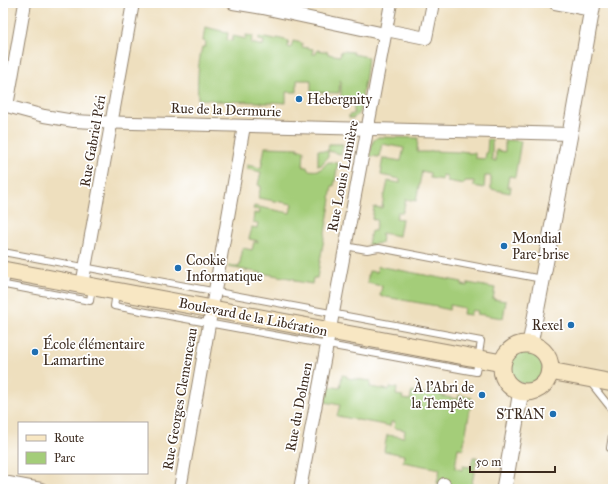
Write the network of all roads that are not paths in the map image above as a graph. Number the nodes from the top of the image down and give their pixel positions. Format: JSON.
{"nodes":[{"id":1,"x":25,"y":3,"type":"edge"},
{"id":2,"x":133,"y":3,"type":"edge"},
{"id":3,"x":233,"y":3,"type":"edge"},
{"id":4,"x":391,"y":3,"type":"edge"},
{"id":5,"x":433,"y":3,"type":"edge"},
{"id":6,"x":555,"y":3,"type":"edge"},
{"id":7,"x":263,"y":6,"type":"edge"},
{"id":8,"x":592,"y":7,"type":"edge"},
{"id":9,"x":385,"y":32,"type":"junction"},
{"id":10,"x":5,"y":105,"type":"edge"},
{"id":11,"x":112,"y":122,"type":"junction"},
{"id":12,"x":244,"y":126,"type":"junction"},
{"id":13,"x":367,"y":129,"type":"junction"},
{"id":14,"x":570,"y":134,"type":"junction"},
{"id":15,"x":345,"y":246,"type":"junction"},
{"id":16,"x":3,"y":252,"type":"edge"},
{"id":17,"x":86,"y":267,"type":"junction"},
{"id":18,"x":5,"y":271,"type":"edge"},
{"id":19,"x":542,"y":279,"type":"junction"},
{"id":20,"x":87,"y":286,"type":"junction"},
{"id":21,"x":215,"y":292,"type":"junction"},
{"id":22,"x":332,"y":313,"type":"junction"},
{"id":23,"x":210,"y":316,"type":"junction"},
{"id":24,"x":328,"y":338,"type":"junction"},
{"id":25,"x":530,"y":344,"type":"junction"},
{"id":26,"x":479,"y":359,"type":"junction"},
{"id":27,"x":502,"y":363,"type":"junction"},
{"id":28,"x":550,"y":371,"type":"junction"},
{"id":29,"x":586,"y":378,"type":"junction"},
{"id":30,"x":613,"y":383,"type":"edge"},
{"id":31,"x":522,"y":391,"type":"junction"},
{"id":32,"x":613,"y":411,"type":"edge"},
{"id":33,"x":613,"y":430,"type":"edge"},
{"id":34,"x":610,"y":448,"type":"dead end"},
{"id":35,"x":3,"y":482,"type":"edge"},
{"id":36,"x":40,"y":489,"type":"edge"},
{"id":37,"x":180,"y":489,"type":"edge"},
{"id":38,"x":300,"y":489,"type":"edge"},
{"id":39,"x":504,"y":489,"type":"edge"}],
"edges":[{"from":1,"to":10,"type":"street"},
{"from":2,"to":11,"type":"street","name":"Rue Gabriel Péri"},
{"from":3,"to":7,"type":"street"},
{"from":4,"to":9,"type":"street","name":"Rue Louis Lumière"},
{"from":5,"to":9,"type":"street"},
{"from":6,"to":8,"type":"street"},
{"from":7,"to":9,"type":"street"},
{"from":8,"to":14,"type":"street"},
{"from":9,"to":13,"type":"street","name":"Rue Louis Lumière"},
{"from":10,"to":11,"type":"street","name":"Rue de la Dermurie"},
{"from":11,"to":12,"type":"street","name":"Rue de la Dermurie"},
{"from":11,"to":17,"type":"street","name":"Rue Gabriel Péri"},
{"from":12,"to":13,"type":"street","name":"Rue de la Dermurie"},
{"from":12,"to":21,"type":"street","name":"Rue Georges Clemenceau"},
{"from":13,"to":14,"type":"street","name":"Rue de la Dermurie"},
{"from":13,"to":15,"type":"street","name":"Rue Louis Lumière"},
{"from":14,"to":19,"type":"street"},
{"from":15,"to":19,"type":"lane"},
{"from":15,"to":22,"type":"street","name":"Rue Louis Lumière"},
{"from":16,"to":17,"type":"lane"},
{"from":17,"to":20,"type":"street","name":"Rue Gabriel Péri"},
{"from":17,"to":21,"type":"lane"},
{"from":18,"to":20,"type":"main road","name":"Boulevard de la Libération"},
{"from":19,"to":25,"type":"street"},
{"from":20,"to":23,"type":"main road","name":"Boulevard de la Libération"},
{"from":21,"to":22,"type":"lane"},
{"from":21,"to":23,"type":"street","name":"Rue Georges Clemenceau"},
{"from":22,"to":24,"type":"street","name":"Rue Louis Lumière"},
{"from":22,"to":26,"type":"lane"},
{"from":23,"to":24,"type":"main road","name":"Boulevard de la Libération"},
{"from":23,"to":37,"type":"street","name":"Rue Georges Clemenceau"},
{"from":24,"to":26,"type":"main road","name":"Boulevard de la Libération"},
{"from":24,"to":38,"type":"street","name":"Rue du Dolmen"},
{"from":25,"to":27,"type":"main road"},
{"from":25,"to":28,"type":"main road"},
{"from":26,"to":27,"type":"main road","name":"Boulevard de la Libération"},
{"from":27,"to":31,"type":"main road"},
{"from":28,"to":29,"type":"main road"},
{"from":28,"to":31,"type":"main road"},
{"from":29,"to":30,"type":"main road"},
{"from":29,"to":32,"type":"lane"},
{"from":31,"to":39,"type":"street"},
{"from":33,"to":34,"type":"lane"},
{"from":35,"to":36,"type":"street"}]}
